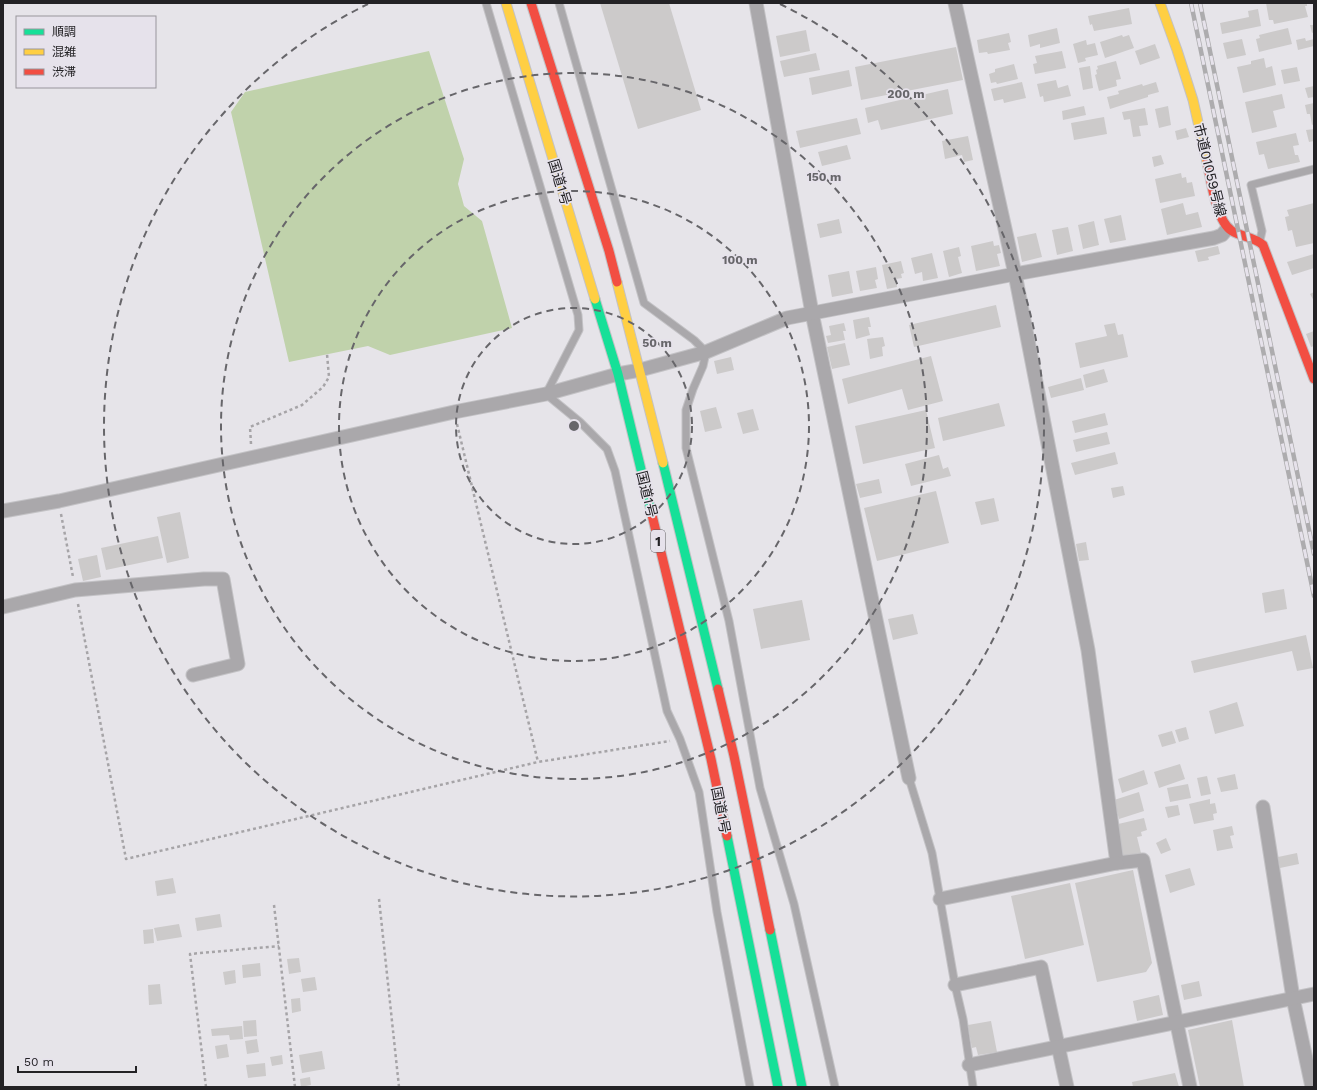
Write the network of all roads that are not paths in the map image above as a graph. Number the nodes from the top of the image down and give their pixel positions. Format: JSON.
{"nodes":[{"id":1,"x":486,"y":3,"type":"edge"},
{"id":2,"x":506,"y":3,"type":"edge"},
{"id":3,"x":532,"y":3,"type":"edge"},
{"id":4,"x":559,"y":3,"type":"edge"},
{"id":5,"x":756,"y":3,"type":"edge"},
{"id":6,"x":955,"y":3,"type":"edge"},
{"id":7,"x":1160,"y":3,"type":"edge"},
{"id":8,"x":1314,"y":169,"type":"edge"},
{"id":9,"x":1227,"y":229,"type":"junction"},
{"id":10,"x":1260,"y":241,"type":"junction"},
{"id":11,"x":1015,"y":274,"type":"junction"},
{"id":12,"x":812,"y":313,"type":"junction"},
{"id":13,"x":706,"y":352,"type":"junction"},
{"id":14,"x":640,"y":370,"type":"junction"},
{"id":15,"x":618,"y":374,"type":"junction"},
{"id":16,"x":1314,"y":379,"type":"edge"},
{"id":17,"x":546,"y":394,"type":"junction"},
{"id":18,"x":3,"y":511,"type":"edge"},
{"id":19,"x":3,"y":607,"type":"edge"},
{"id":20,"x":193,"y":674,"type":"dead end"},
{"id":21,"x":909,"y":778,"type":"joint"},
{"id":22,"x":1263,"y":807,"type":"dead end"},
{"id":23,"x":1117,"y":863,"type":"junction"},
{"id":24,"x":940,"y":899,"type":"junction"},
{"id":25,"x":955,"y":985,"type":"junction"},
{"id":26,"x":1314,"y":994,"type":"edge"},
{"id":27,"x":1293,"y":998,"type":"junction"},
{"id":28,"x":1176,"y":1022,"type":"junction"},
{"id":29,"x":1058,"y":1046,"type":"junction"},
{"id":30,"x":969,"y":1065,"type":"junction"},
{"id":31,"x":750,"y":1087,"type":"edge"},
{"id":32,"x":778,"y":1087,"type":"edge"},
{"id":33,"x":802,"y":1087,"type":"edge"},
{"id":34,"x":835,"y":1087,"type":"edge"},
{"id":35,"x":973,"y":1087,"type":"edge"},
{"id":36,"x":1067,"y":1087,"type":"edge"},
{"id":37,"x":1190,"y":1087,"type":"edge"},
{"id":38,"x":1312,"y":1087,"type":"edge"}],
"edges":[{"from":1,"to":17,"type":"lane"},
{"from":2,"to":15,"type":"main road","name":"国道1号","number":"1"},
{"from":3,"to":14,"type":"main road","name":"国道1号","number":"1"},
{"from":4,"to":13,"type":"lane"},
{"from":5,"to":12,"type":"street"},
{"from":6,"to":11,"type":"street"},
{"from":7,"to":9,"type":"main road","name":"市道01059号線"},
{"from":8,"to":10,"type":"lane"},
{"from":9,"to":10,"type":"main road","name":"市道01059号線"},
{"from":9,"to":11,"type":"street"},
{"from":10,"to":16,"type":"main road"},
{"from":11,"to":12,"type":"street"},
{"from":11,"to":23,"type":"street"},
{"from":12,"to":13,"type":"street"},
{"from":12,"to":21,"type":"street"},
{"from":13,"to":14,"type":"street"},
{"from":13,"to":34,"type":"lane"},
{"from":14,"to":15,"type":"street"},
{"from":14,"to":33,"type":"main road","name":"国道1号","number":"1"},
{"from":15,"to":17,"type":"street"},
{"from":15,"to":32,"type":"main road","name":"国道1号","number":"1"},
{"from":17,"to":18,"type":"street"},
{"from":17,"to":31,"type":"lane"},
{"from":19,"to":20,"type":"street"},
{"from":21,"to":24,"type":"lane"},
{"from":22,"to":27,"type":"street"},
{"from":23,"to":24,"type":"street"},
{"from":23,"to":28,"type":"street"},
{"from":24,"to":25,"type":"lane"},
{"from":25,"to":29,"type":"street"},
{"from":25,"to":30,"type":"lane"},
{"from":26,"to":27,"type":"street"},
{"from":27,"to":28,"type":"street"},
{"from":27,"to":38,"type":"street"},
{"from":28,"to":29,"type":"street"},
{"from":28,"to":37,"type":"street"},
{"from":29,"to":30,"type":"street"},
{"from":29,"to":36,"type":"street"},
{"from":30,"to":35,"type":"lane"}]}
